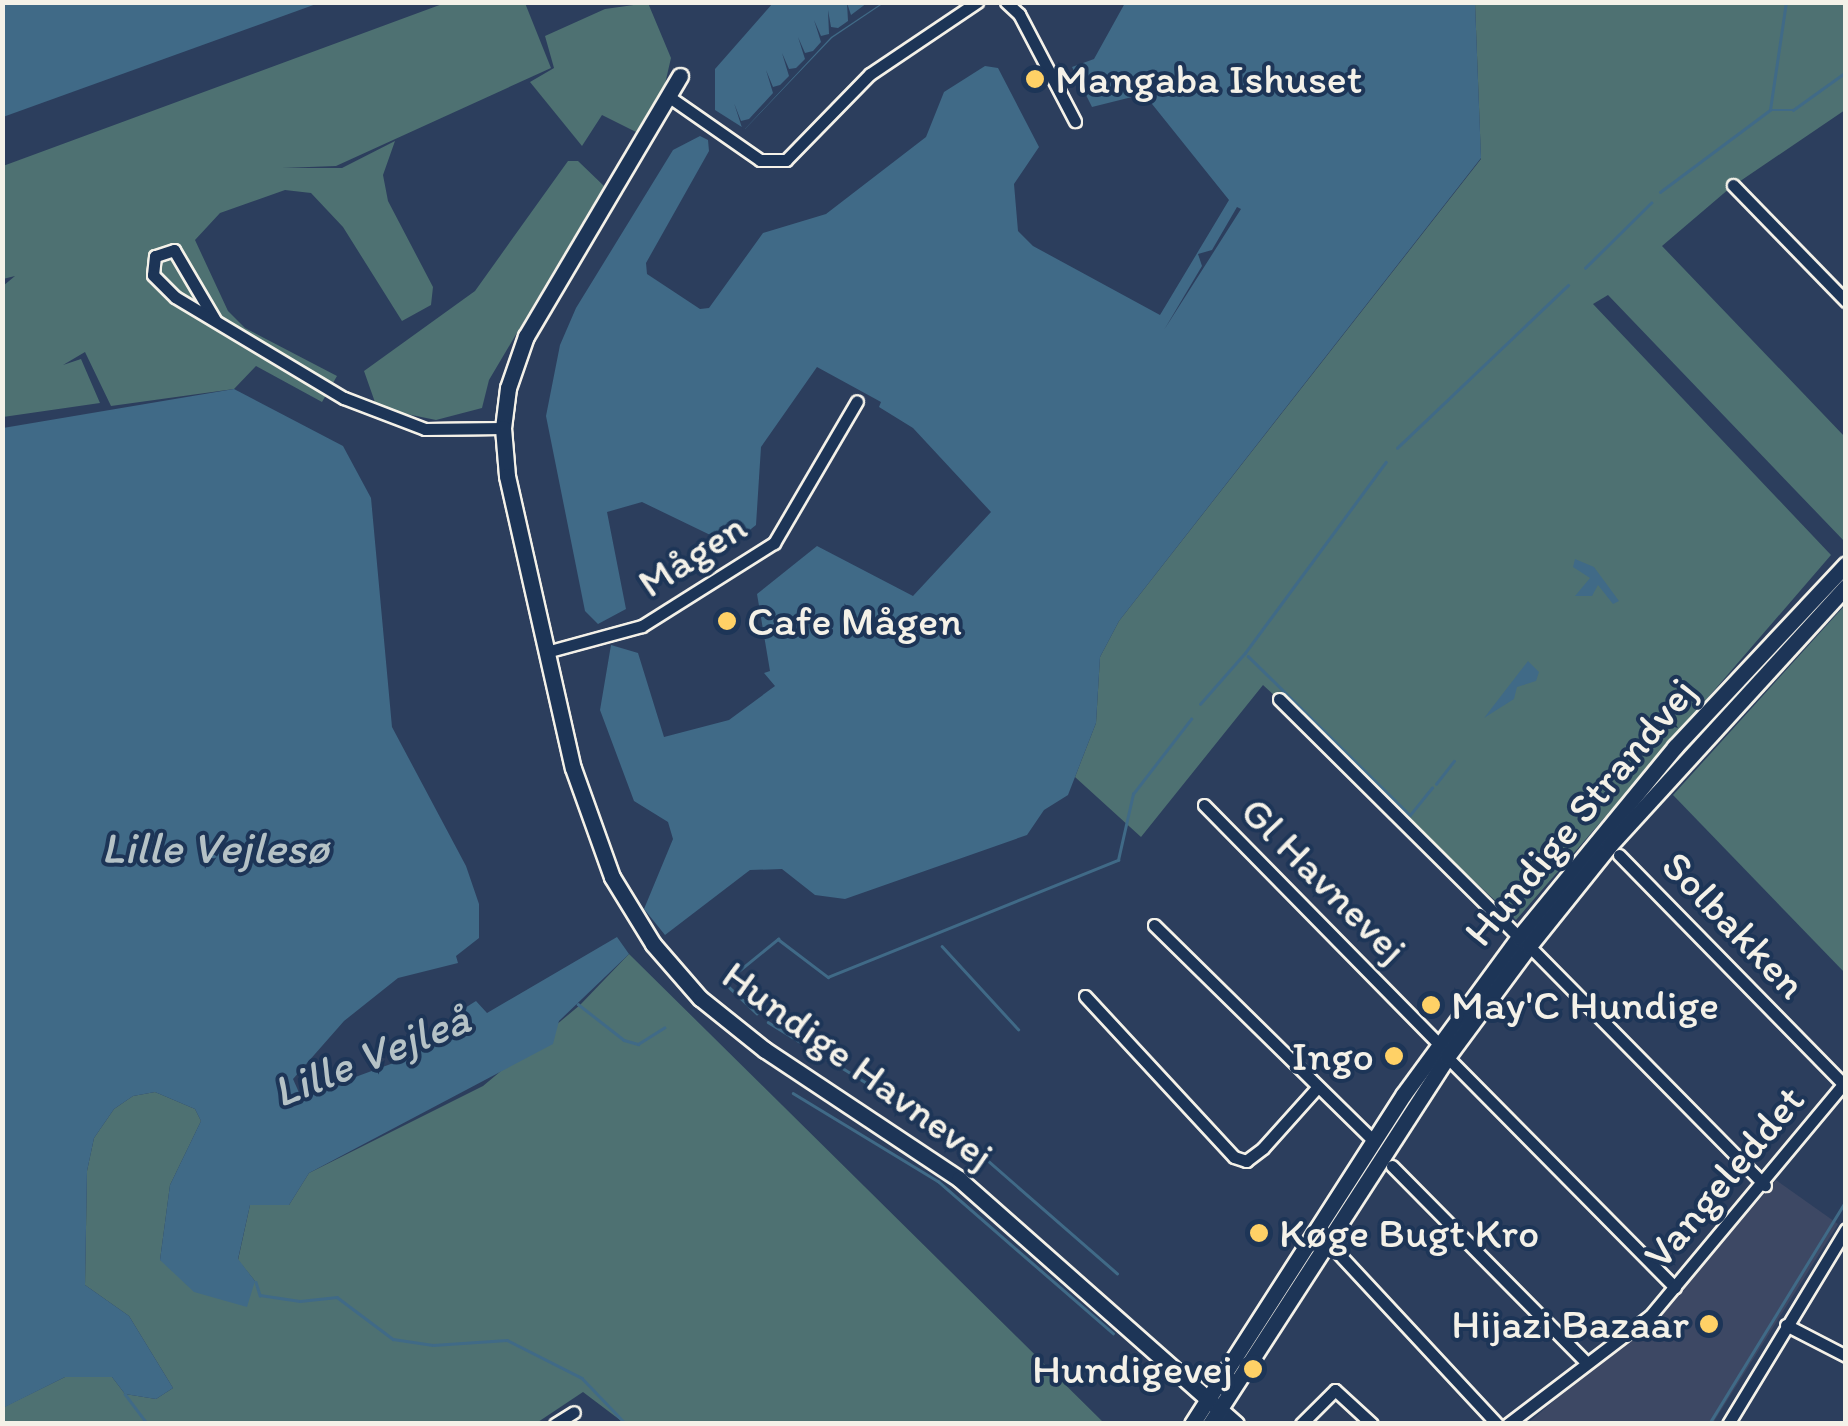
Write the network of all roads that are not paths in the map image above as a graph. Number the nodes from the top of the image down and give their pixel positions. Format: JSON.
{"nodes":[{"id":1,"x":978,"y":2,"type":"edge"},
{"id":2,"x":1006,"y":2,"type":"edge"},
{"id":3,"x":680,"y":76,"type":"dead end"},
{"id":4,"x":668,"y":96,"type":"junction"},
{"id":5,"x":1075,"y":120,"type":"dead end"},
{"id":6,"x":1733,"y":185,"type":"dead end"},
{"id":7,"x":1846,"y":301,"type":"edge"},
{"id":8,"x":214,"y":320,"type":"junction"},
{"id":9,"x":857,"y":401,"type":"dead end"},
{"id":10,"x":503,"y":428,"type":"junction"},
{"id":11,"x":1846,"y":564,"type":"edge"},
{"id":12,"x":1846,"y":586,"type":"edge"},
{"id":13,"x":546,"y":652,"type":"junction"},
{"id":14,"x":1279,"y":699,"type":"dead end"},
{"id":15,"x":1204,"y":805,"type":"dead end"},
{"id":16,"x":1619,"y":855,"type":"dead end"},
{"id":17,"x":1154,"y":924,"type":"dead end"},
{"id":18,"x":1524,"y":942,"type":"junction"},
{"id":19,"x":1085,"y":996,"type":"dead end"},
{"id":20,"x":1443,"y":1050,"type":"junction"},
{"id":21,"x":1844,"y":1082,"type":"edge"},
{"id":22,"x":1316,"y":1090,"type":"junction"},
{"id":23,"x":1374,"y":1141,"type":"junction"},
{"id":24,"x":1392,"y":1166,"type":"dead end"},
{"id":25,"x":1765,"y":1185,"type":"junction"},
{"id":26,"x":1846,"y":1228,"type":"edge"},
{"id":27,"x":1326,"y":1240,"type":"junction"},
{"id":28,"x":1675,"y":1287,"type":"junction"},
{"id":29,"x":1786,"y":1325,"type":"junction"},
{"id":30,"x":1846,"y":1356,"type":"edge"},
{"id":31,"x":1585,"y":1361,"type":"junction"},
{"id":32,"x":1214,"y":1403,"type":"junction"},
{"id":33,"x":574,"y":1412,"type":"dead end"},
{"id":34,"x":554,"y":1424,"type":"edge"},
{"id":35,"x":1192,"y":1424,"type":"edge"},
{"id":36,"x":1210,"y":1424,"type":"edge"},
{"id":37,"x":1236,"y":1424,"type":"edge"},
{"id":38,"x":1301,"y":1424,"type":"edge"},
{"id":39,"x":1372,"y":1424,"type":"edge"},
{"id":40,"x":1497,"y":1424,"type":"edge"},
{"id":41,"x":1508,"y":1424,"type":"edge"},
{"id":42,"x":1728,"y":1424,"type":"edge"}],
"edges":[{"from":1,"to":4,"type":"street"},
{"from":2,"to":5,"type":"street"},
{"from":3,"to":4,"type":"main road","name":"Hundige Havnevej"},
{"from":4,"to":10,"type":"main road","name":"Hundige Havnevej"},
{"from":6,"to":7,"type":"street"},
{"from":8,"to":8,"type":"street"},
{"from":8,"to":10,"type":"street"},
{"from":9,"to":13,"type":"street","name":"Mågen"},
{"from":10,"to":13,"type":"main road","name":"Hundige Havnevej"},
{"from":11,"to":18,"type":"main road","name":"Hundige Strandvej"},
{"from":12,"to":18,"type":"main road","name":"Hundige Strandvej"},
{"from":13,"to":32,"type":"main road","name":"Hundige Havnevej"},
{"from":14,"to":18,"type":"street"},
{"from":15,"to":20,"type":"street","name":"Gl Havnevej"},
{"from":16,"to":21,"type":"street","name":"Solbakken"},
{"from":17,"to":22,"type":"street"},
{"from":18,"to":20,"type":"main road","name":"Hundige Strandvej"},
{"from":18,"to":25,"type":"street"},
{"from":19,"to":22,"type":"street"},
{"from":20,"to":23,"type":"main road","name":"Hundige Strandvej"},
{"from":20,"to":27,"type":"main road","name":"Hundige Strandvej"},
{"from":20,"to":28,"type":"street","name":"Gl Havnevej"},
{"from":21,"to":25,"type":"street","name":"Vangeleddet"},
{"from":22,"to":23,"type":"street"},
{"from":23,"to":32,"type":"main road","name":"Hundige Strandvej"},
{"from":24,"to":31,"type":"street"},
{"from":25,"to":28,"type":"street","name":"Vangeleddet"},
{"from":26,"to":29,"type":"street"},
{"from":27,"to":32,"type":"main road","name":"Hundige Strandvej"},
{"from":27,"to":40,"type":"street"},
{"from":28,"to":31,"type":"street","name":"Vangeleddet"},
{"from":29,"to":30,"type":"street"},
{"from":29,"to":42,"type":"street"},
{"from":31,"to":41,"type":"street","name":"Vangeleddet"},
{"from":32,"to":35,"type":"main road","name":"Hundige Strandvej"},
{"from":32,"to":36,"type":"main road","name":"Hundige Strandvej"},
{"from":32,"to":37,"type":"main road"},
{"from":33,"to":34,"type":"street"},
{"from":38,"to":39,"type":"street"}]}
